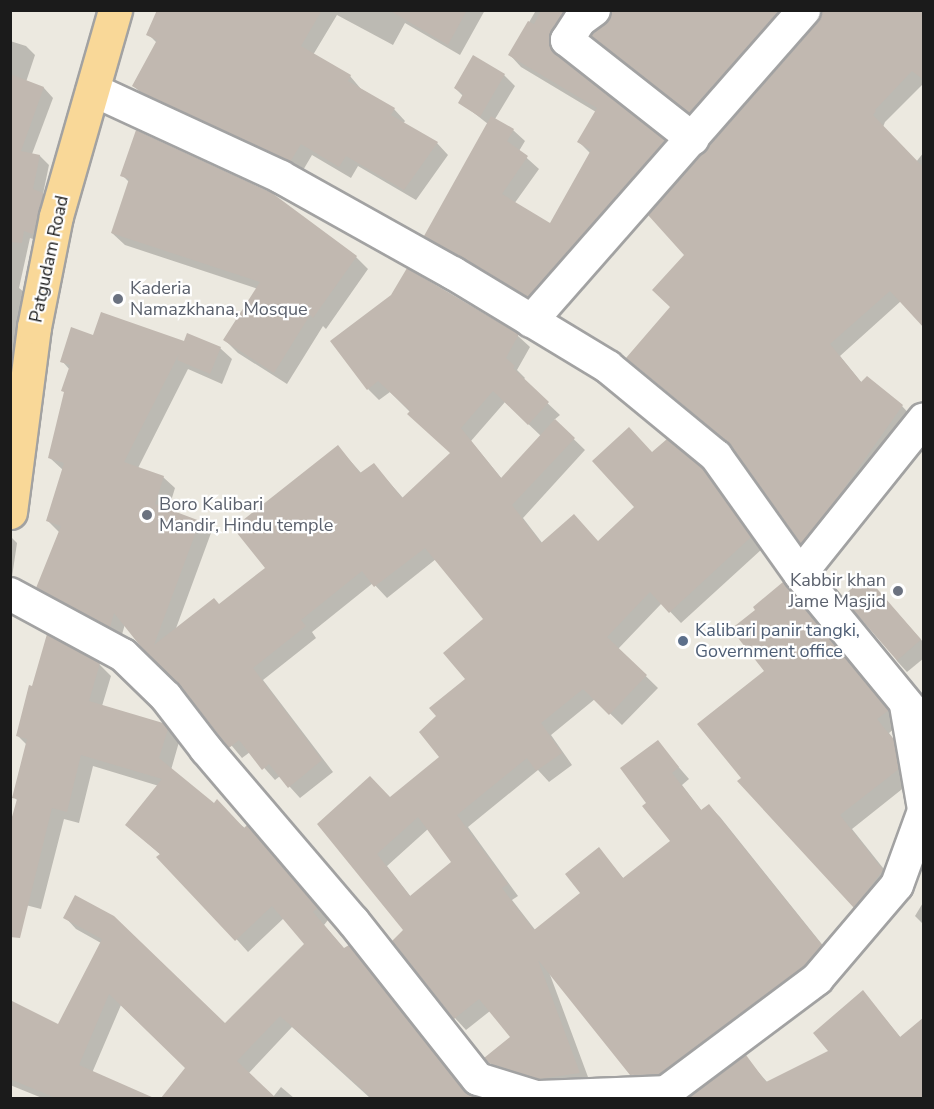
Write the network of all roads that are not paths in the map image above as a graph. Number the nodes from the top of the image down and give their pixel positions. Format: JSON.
{"nodes":[{"id":1,"x":115,"y":10,"type":"edge"},
{"id":2,"x":594,"y":10,"type":"edge"},
{"id":3,"x":804,"y":10,"type":"edge"},
{"id":4,"x":93,"y":90,"type":"junction"},
{"id":5,"x":693,"y":139,"type":"junction"},
{"id":6,"x":531,"y":321,"type":"junction"},
{"id":7,"x":924,"y":419,"type":"edge"},
{"id":8,"x":10,"y":512,"type":"edge"},
{"id":9,"x":800,"y":573,"type":"junction"},
{"id":10,"x":10,"y":594,"type":"edge"},
{"id":11,"x":919,"y":719,"type":"edge"},
{"id":12,"x":924,"y":810,"type":"edge"},
{"id":13,"x":662,"y":1095,"type":"edge"}],
"edges":[{"from":1,"to":4,"type":"main road","name":"Patgudam Road"},
{"from":2,"to":5,"type":"street"},
{"from":3,"to":5,"type":"street"},
{"from":4,"to":6,"type":"street"},
{"from":4,"to":8,"type":"main road","name":"Patgudam Road"},
{"from":5,"to":6,"type":"street"},
{"from":6,"to":9,"type":"street"},
{"from":7,"to":9,"type":"street"},
{"from":9,"to":11,"type":"street"},
{"from":10,"to":13,"type":"street"},
{"from":11,"to":12,"type":"street"},
{"from":12,"to":13,"type":"street"}]}
